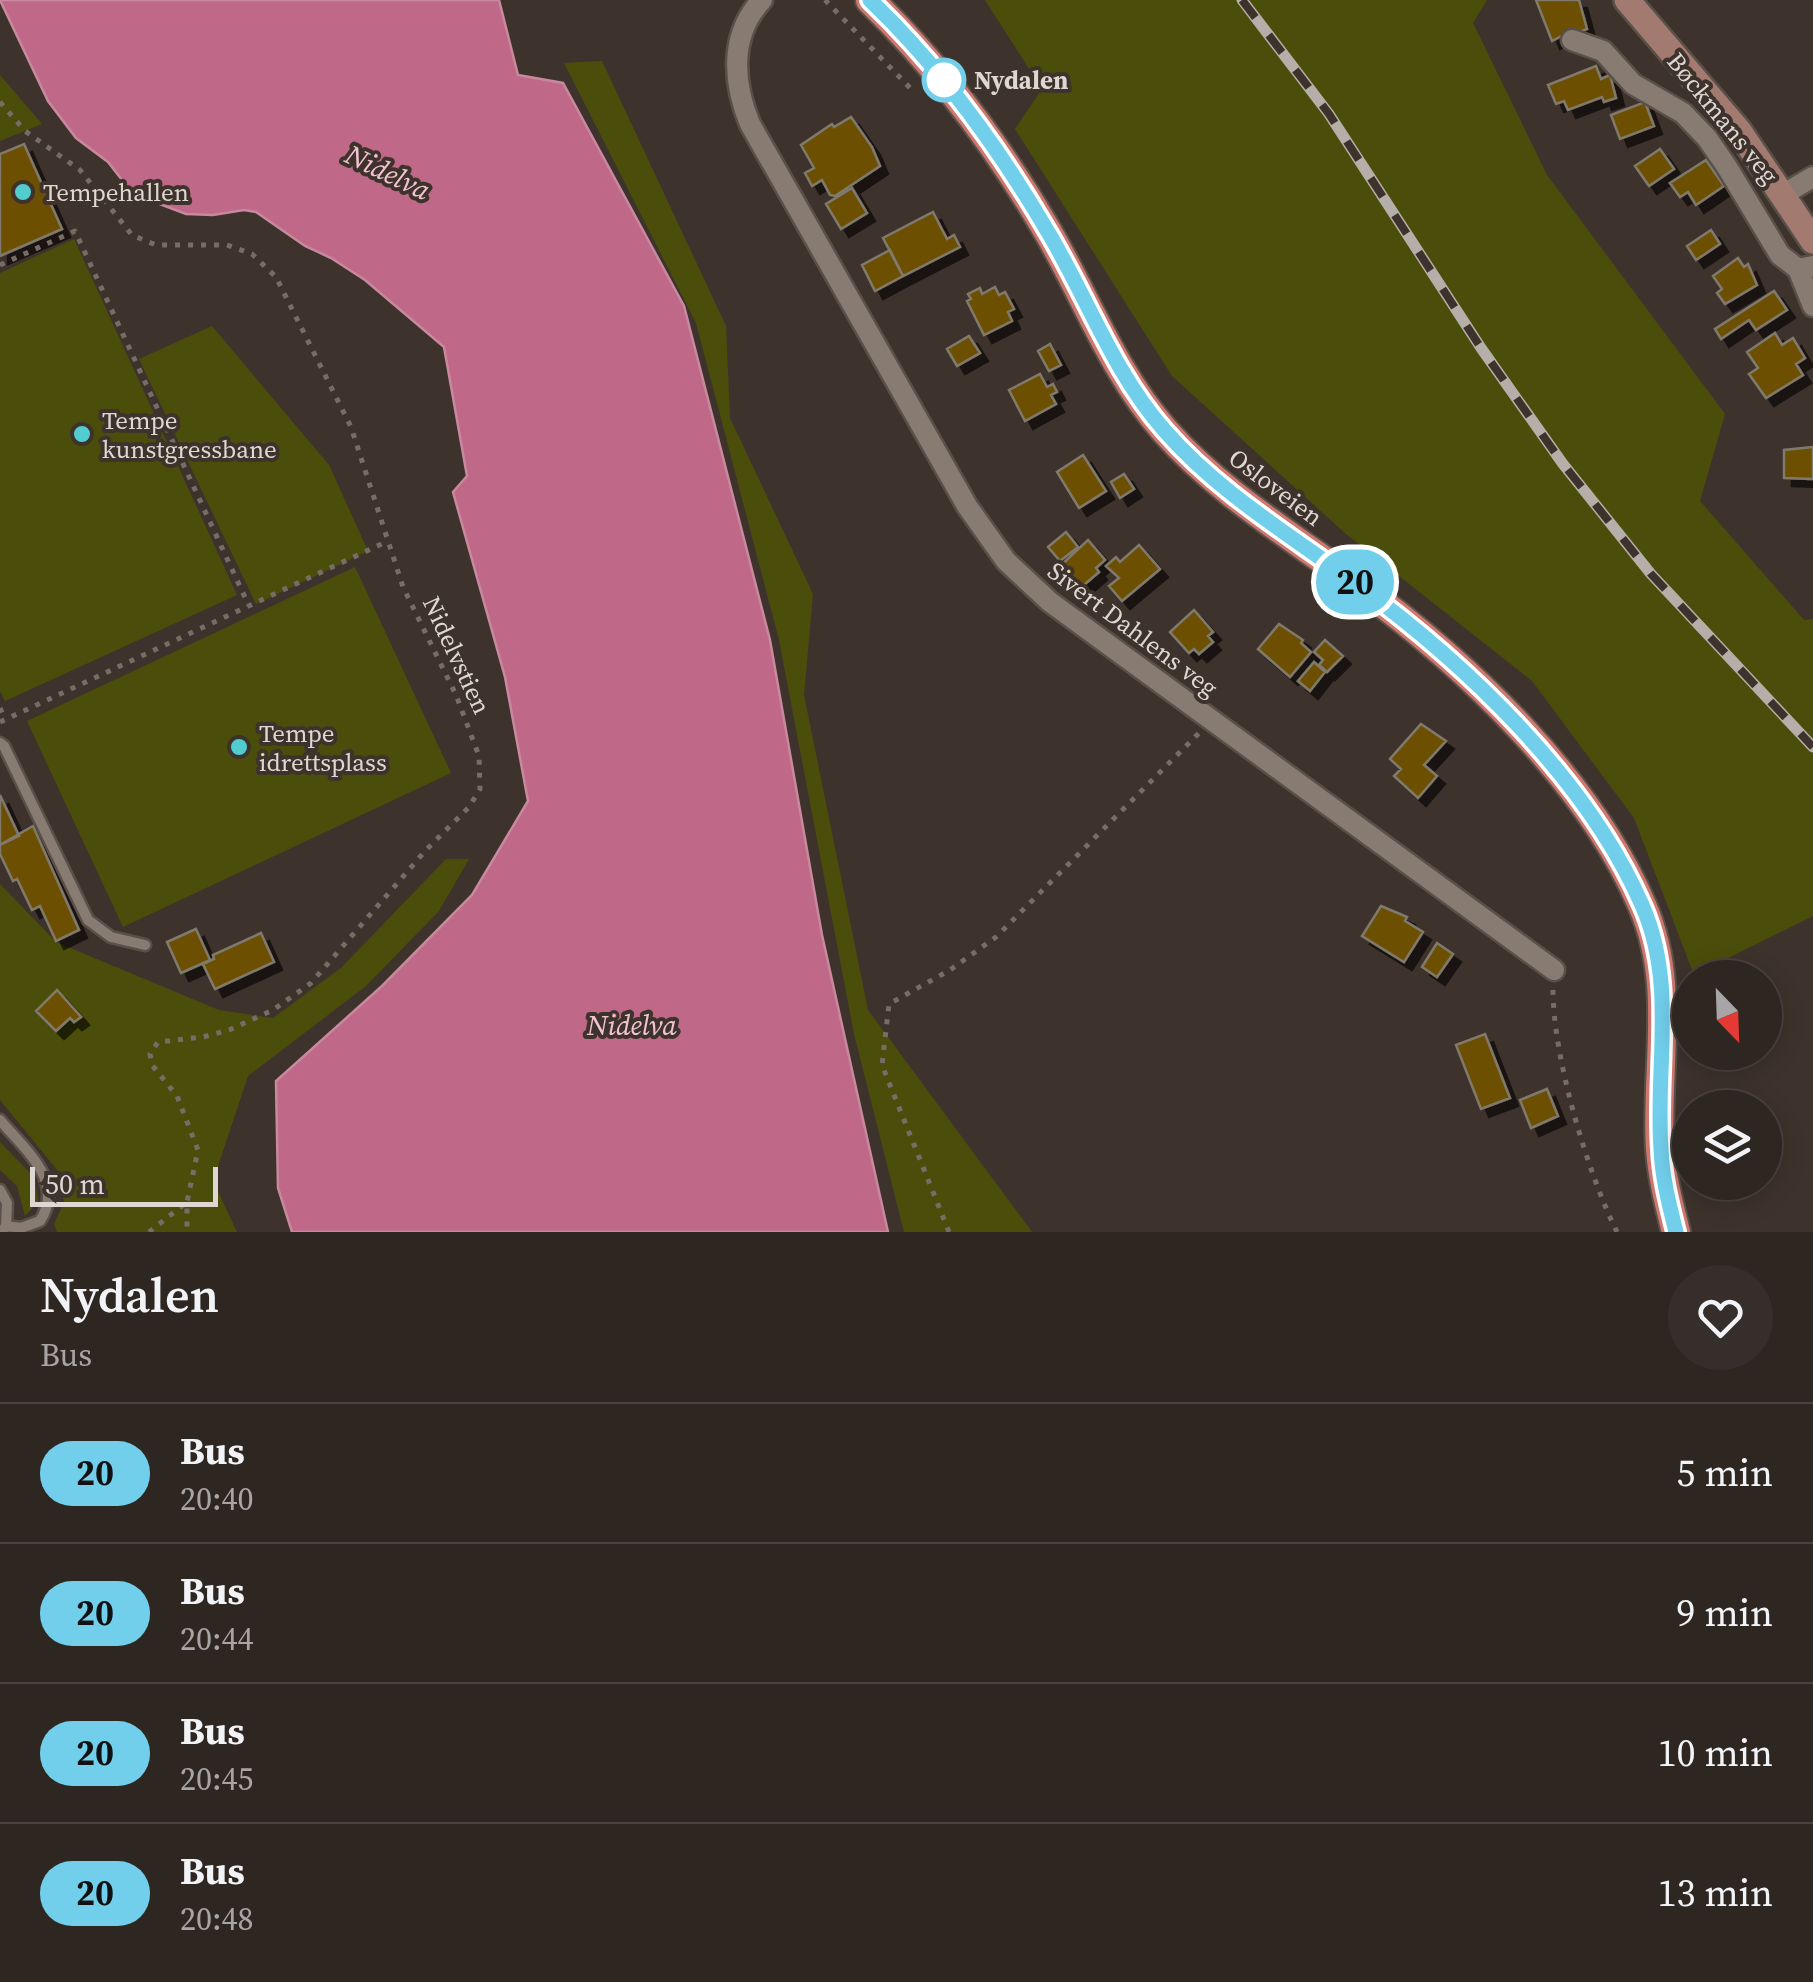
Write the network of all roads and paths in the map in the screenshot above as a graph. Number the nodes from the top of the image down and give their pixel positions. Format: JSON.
{"nodes":[{"id":1,"x":762,"y":0,"type":"edge"},
{"id":2,"x":824,"y":0,"type":"edge"},
{"id":3,"x":870,"y":0,"type":"edge"},
{"id":4,"x":1627,"y":0,"type":"edge"},
{"id":5,"x":1572,"y":40,"type":"dead end"},
{"id":6,"x":915,"y":93,"type":"dead end"},
{"id":7,"x":0,"y":102,"type":"edge"},
{"id":8,"x":1813,"y":178,"type":"edge"},
{"id":9,"x":1784,"y":194,"type":"junction"},
{"id":10,"x":1813,"y":241,"type":"edge"},
{"id":11,"x":0,"y":265,"type":"edge"},
{"id":12,"x":1806,"y":267,"type":"edge"},
{"id":13,"x":1813,"y":306,"type":"edge"},
{"id":14,"x":388,"y":542,"type":"junction"},
{"id":15,"x":248,"y":606,"type":"junction"},
{"id":16,"x":0,"y":708,"type":"edge"},
{"id":17,"x":1208,"y":718,"type":"junction"},
{"id":18,"x":2,"y":720,"type":"edge"},
{"id":19,"x":0,"y":743,"type":"edge"},
{"id":20,"x":145,"y":945,"type":"dead end"},
{"id":21,"x":1554,"y":970,"type":"joint"},
{"id":22,"x":0,"y":1120,"type":"edge"},
{"id":23,"x":0,"y":1190,"type":"edge"},
{"id":24,"x":186,"y":1202,"type":"junction"},
{"id":25,"x":4,"y":1229,"type":"edge"},
{"id":26,"x":149,"y":1232,"type":"edge"},
{"id":27,"x":188,"y":1232,"type":"edge"},
{"id":28,"x":949,"y":1232,"type":"edge"},
{"id":29,"x":1617,"y":1232,"type":"edge"},
{"id":30,"x":1676,"y":1232,"type":"edge"}],
"edges":[{"from":1,"to":17,"type":"street","name":"Sivert Dahlens veg"},
{"from":2,"to":6,"type":"path"},
{"from":3,"to":30,"type":"highway","name":"Osloveien"},
{"from":4,"to":9,"type":"main road","name":"Bøckmans veg"},
{"from":5,"to":12,"type":"street"},
{"from":7,"to":14,"type":"path","name":"Nidelvstien"},
{"from":8,"to":9,"type":"street"},
{"from":9,"to":10,"type":"main road","name":"Bøckmans veg"},
{"from":11,"to":15,"type":"path"},
{"from":12,"to":13,"type":"street"},
{"from":14,"to":15,"type":"path"},
{"from":14,"to":24,"type":"path","name":"Nidelvstien"},
{"from":15,"to":18,"type":"path"},
{"from":16,"to":18,"type":"path"},
{"from":17,"to":21,"type":"street","name":"Sivert Dahlens veg"},
{"from":17,"to":28,"type":"path"},
{"from":19,"to":20,"type":"lane"},
{"from":21,"to":29,"type":"path"},
{"from":22,"to":25,"type":"lane"},
{"from":23,"to":25,"type":"lane"},
{"from":24,"to":26,"type":"path"},
{"from":24,"to":27,"type":"path","name":"Nidelvstien"}]}
